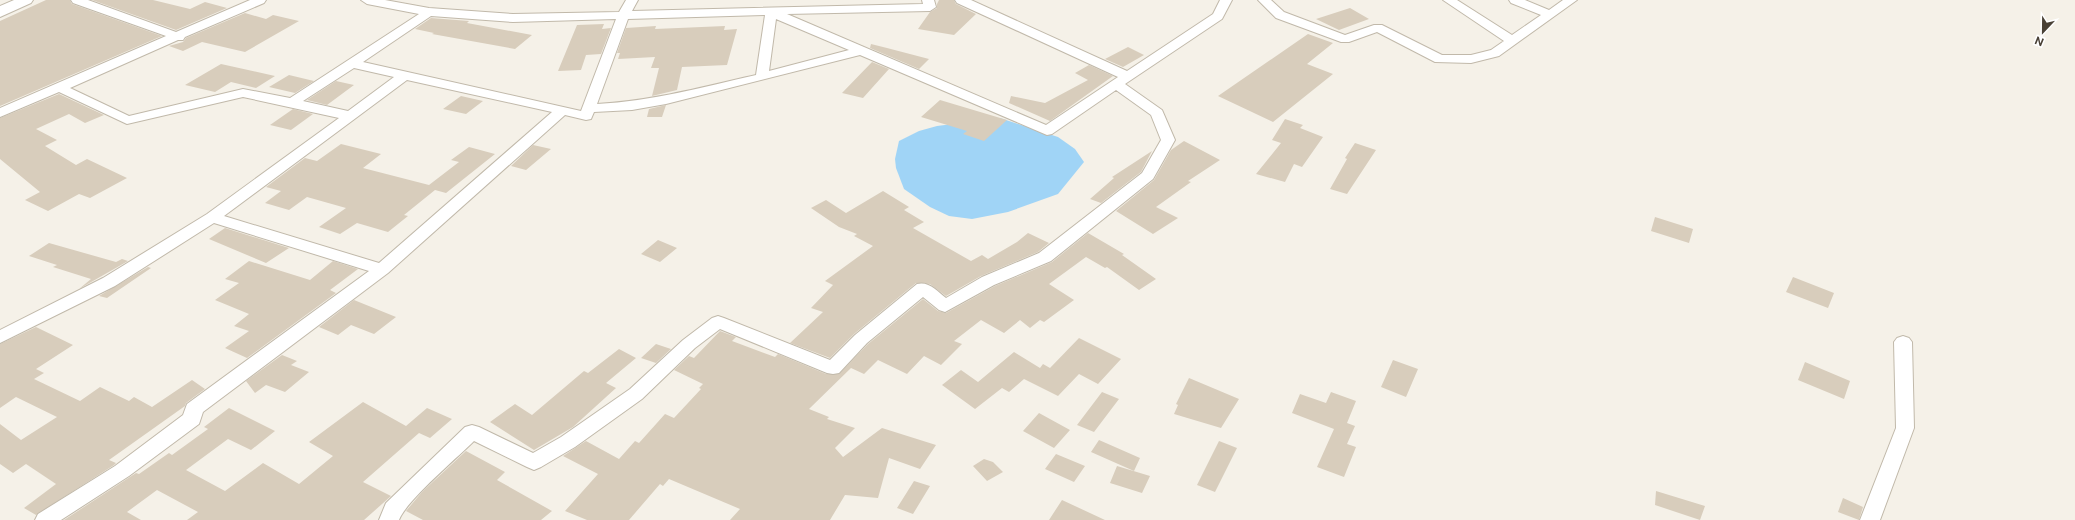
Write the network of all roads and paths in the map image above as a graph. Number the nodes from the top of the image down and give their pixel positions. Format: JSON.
{"nodes":[{"id":1,"x":26,"y":0,"type":"edge"},
{"id":2,"x":77,"y":0,"type":"edge"},
{"id":3,"x":260,"y":0,"type":"edge"},
{"id":4,"x":367,"y":0,"type":"edge"},
{"id":5,"x":632,"y":0,"type":"edge"},
{"id":6,"x":928,"y":0,"type":"edge"},
{"id":7,"x":961,"y":0,"type":"edge"},
{"id":8,"x":1226,"y":0,"type":"edge"},
{"id":9,"x":1264,"y":0,"type":"edge"},
{"id":10,"x":1449,"y":0,"type":"edge"},
{"id":11,"x":1515,"y":0,"type":"edge"},
{"id":12,"x":1571,"y":0,"type":"edge"},
{"id":13,"x":0,"y":12,"type":"edge"},
{"id":14,"x":429,"y":12,"type":"junction"},
{"id":15,"x":771,"y":12,"type":"junction"},
{"id":16,"x":1550,"y":15,"type":"junction"},
{"id":17,"x":623,"y":16,"type":"junction"},
{"id":18,"x":179,"y":37,"type":"junction"},
{"id":19,"x":1512,"y":41,"type":"junction"},
{"id":20,"x":861,"y":51,"type":"junction"},
{"id":21,"x":351,"y":62,"type":"junction"},
{"id":22,"x":405,"y":75,"type":"junction"},
{"id":23,"x":762,"y":77,"type":"junction"},
{"id":24,"x":1123,"y":81,"type":"junction"},
{"id":25,"x":60,"y":88,"type":"junction"},
{"id":26,"x":292,"y":103,"type":"junction"},
{"id":27,"x":589,"y":108,"type":"junction"},
{"id":28,"x":562,"y":111,"type":"junction"},
{"id":29,"x":0,"y":113,"type":"edge"},
{"id":30,"x":350,"y":116,"type":"junction"},
{"id":31,"x":212,"y":217,"type":"junction"},
{"id":32,"x":382,"y":269,"type":"junction"},
{"id":33,"x":0,"y":337,"type":"edge"},
{"id":34,"x":1903,"y":342,"type":"dead end"},
{"id":35,"x":45,"y":520,"type":"edge"},
{"id":36,"x":389,"y":520,"type":"edge"},
{"id":37,"x":1870,"y":520,"type":"edge"}],
"edges":[{"from":1,"to":13,"type":"street"},
{"from":2,"to":18,"type":"street"},
{"from":3,"to":18,"type":"street"},
{"from":4,"to":14,"type":"street"},
{"from":5,"to":17,"type":"street"},
{"from":6,"to":15,"type":"street"},
{"from":7,"to":24,"type":"street"},
{"from":8,"to":24,"type":"street"},
{"from":9,"to":19,"type":"street"},
{"from":10,"to":19,"type":"street"},
{"from":11,"to":16,"type":"street"},
{"from":12,"to":16,"type":"street"},
{"from":14,"to":17,"type":"street"},
{"from":14,"to":21,"type":"street"},
{"from":15,"to":17,"type":"street"},
{"from":15,"to":20,"type":"street"},
{"from":15,"to":23,"type":"street"},
{"from":16,"to":19,"type":"street"},
{"from":17,"to":27,"type":"street"},
{"from":18,"to":25,"type":"street"},
{"from":20,"to":23,"type":"street"},
{"from":20,"to":24,"type":"street"},
{"from":21,"to":22,"type":"street"},
{"from":21,"to":26,"type":"street"},
{"from":22,"to":28,"type":"street"},
{"from":22,"to":30,"type":"street"},
{"from":23,"to":27,"type":"street"},
{"from":24,"to":36,"type":"street"},
{"from":25,"to":26,"type":"street"},
{"from":25,"to":29,"type":"street"},
{"from":26,"to":30,"type":"street"},
{"from":27,"to":28,"type":"street"},
{"from":28,"to":32,"type":"street"},
{"from":30,"to":31,"type":"street"},
{"from":31,"to":32,"type":"street"},
{"from":31,"to":33,"type":"street"},
{"from":32,"to":35,"type":"street"},
{"from":34,"to":37,"type":"street"}]}
